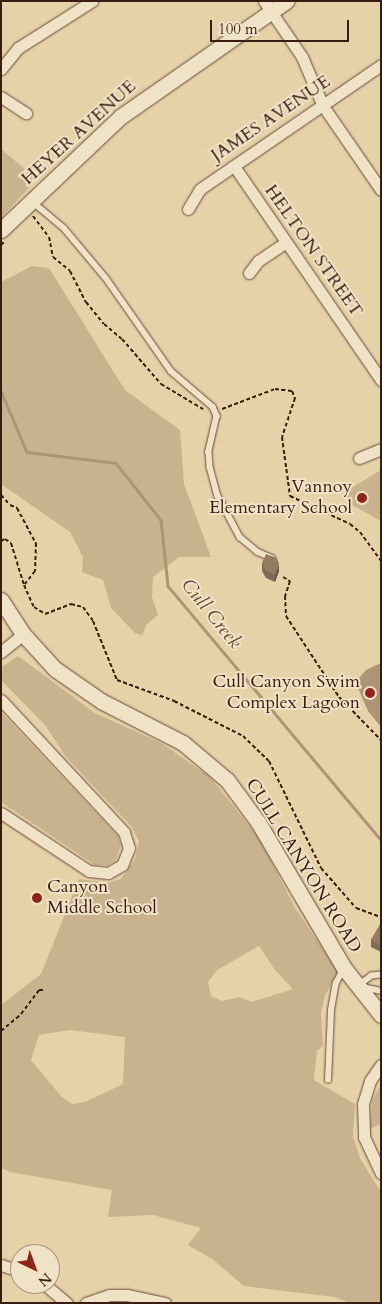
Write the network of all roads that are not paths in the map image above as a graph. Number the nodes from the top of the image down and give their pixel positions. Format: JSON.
{"nodes":[{"id":1,"x":92,"y":1,"type":"edge"},
{"id":2,"x":286,"y":1,"type":"edge"},
{"id":3,"x":267,"y":6,"type":"edge"},
{"id":4,"x":381,"y":65,"type":"edge"},
{"id":5,"x":1,"y":69,"type":"edge"},
{"id":6,"x":1,"y":97,"type":"edge"},
{"id":7,"x":323,"y":106,"type":"junction"},
{"id":8,"x":26,"y":113,"type":"dead end"},
{"id":9,"x":234,"y":166,"type":"junction"},
{"id":10,"x":381,"y":190,"type":"edge"},
{"id":11,"x":32,"y":208,"type":"junction"},
{"id":12,"x":188,"y":209,"type":"dead end"},
{"id":13,"x":1,"y":230,"type":"edge"},
{"id":14,"x":285,"y":242,"type":"junction"},
{"id":15,"x":249,"y":273,"type":"dead end"},
{"id":16,"x":381,"y":380,"type":"edge"},
{"id":17,"x":381,"y":449,"type":"edge"},
{"id":18,"x":359,"y":458,"type":"dead end"},
{"id":19,"x":278,"y":560,"type":"edge"},
{"id":20,"x":1,"y":600,"type":"edge"},
{"id":21,"x":23,"y":634,"type":"junction"},
{"id":22,"x":1,"y":652,"type":"edge"},
{"id":23,"x":1,"y":700,"type":"edge"},
{"id":24,"x":1,"y":813,"type":"edge"},
{"id":25,"x":344,"y":968,"type":"junction"},
{"id":26,"x":381,"y":975,"type":"edge"},
{"id":27,"x":358,"y":986,"type":"junction"},
{"id":28,"x":381,"y":991,"type":"edge"},
{"id":29,"x":381,"y":1015,"type":"edge"},
{"id":30,"x":381,"y":1065,"type":"edge"},
{"id":31,"x":328,"y":1080,"type":"dead end"},
{"id":32,"x":380,"y":1171,"type":"edge"},
{"id":33,"x":56,"y":1294,"type":"edge"},
{"id":34,"x":67,"y":1303,"type":"edge"},
{"id":35,"x":86,"y":1303,"type":"edge"},
{"id":36,"x":165,"y":1303,"type":"edge"}],
"edges":[{"from":1,"to":5,"type":"street"},
{"from":2,"to":3,"type":"street","name":"HEYER AVENUE"},
{"from":3,"to":7,"type":"street"},
{"from":3,"to":11,"type":"street","name":"HEYER AVENUE"},
{"from":4,"to":7,"type":"street","name":"JAMES AVENUE"},
{"from":6,"to":8,"type":"street"},
{"from":7,"to":9,"type":"street","name":"JAMES AVENUE"},
{"from":7,"to":10,"type":"street"},
{"from":9,"to":12,"type":"street","name":"JAMES AVENUE"},
{"from":9,"to":14,"type":"street","name":"HELTON STREET"},
{"from":11,"to":13,"type":"street","name":"HEYER AVENUE"},
{"from":11,"to":19,"type":"lane"},
{"from":14,"to":15,"type":"street"},
{"from":14,"to":16,"type":"street","name":"HELTON STREET"},
{"from":17,"to":18,"type":"street"},
{"from":20,"to":21,"type":"street","name":"CULL CANYON ROAD"},
{"from":21,"to":22,"type":"street"},
{"from":21,"to":25,"type":"street","name":"CULL CANYON ROAD"},
{"from":23,"to":24,"type":"street"},
{"from":25,"to":27,"type":"street","name":"CULL CANYON ROAD"},
{"from":25,"to":31,"type":"lane"},
{"from":26,"to":27,"type":"lane"},
{"from":27,"to":28,"type":"lane"},
{"from":27,"to":29,"type":"street","name":"CULL CANYON ROAD"},
{"from":30,"to":32,"type":"street"},
{"from":33,"to":34,"type":"street"},
{"from":35,"to":36,"type":"street"}]}
